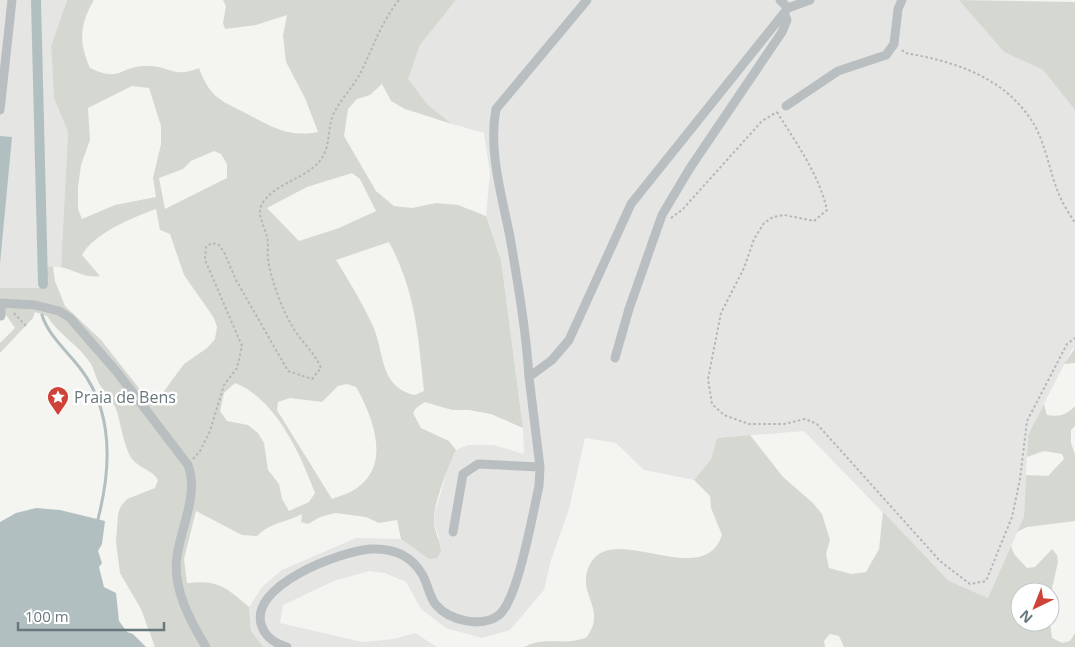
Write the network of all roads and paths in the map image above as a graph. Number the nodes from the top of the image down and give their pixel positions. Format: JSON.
{"nodes":[{"id":1,"x":12,"y":0,"type":"edge"},
{"id":2,"x":399,"y":0,"type":"edge"},
{"id":3,"x":587,"y":0,"type":"edge"},
{"id":4,"x":780,"y":0,"type":"edge"},
{"id":5,"x":810,"y":0,"type":"edge"},
{"id":6,"x":902,"y":0,"type":"edge"},
{"id":7,"x":786,"y":10,"type":"junction"},
{"id":8,"x":894,"y":44,"type":"junction"},
{"id":9,"x":785,"y":107,"type":"joint"},
{"id":10,"x":0,"y":110,"type":"edge"},
{"id":11,"x":777,"y":112,"type":"junction"},
{"id":12,"x":1075,"y":224,"type":"edge"},
{"id":13,"x":659,"y":226,"type":"junction"},
{"id":14,"x":1,"y":303,"type":"edge"},
{"id":15,"x":13,"y":312,"type":"dead end"},
{"id":16,"x":1,"y":316,"type":"edge"},
{"id":17,"x":26,"y":326,"type":"dead end"},
{"id":18,"x":1075,"y":338,"type":"edge"},
{"id":19,"x":615,"y":358,"type":"dead end"},
{"id":20,"x":529,"y":377,"type":"junction"},
{"id":21,"x":188,"y":465,"type":"junction"},
{"id":22,"x":540,"y":467,"type":"junction"},
{"id":23,"x":453,"y":532,"type":"dead end"},
{"id":24,"x":206,"y":647,"type":"edge"},
{"id":25,"x":287,"y":647,"type":"edge"}],
"edges":[{"from":1,"to":10,"type":"street"},
{"from":2,"to":21,"type":"path"},
{"from":3,"to":20,"type":"street"},
{"from":4,"to":7,"type":"street"},
{"from":5,"to":7,"type":"street"},
{"from":6,"to":8,"type":"street"},
{"from":7,"to":13,"type":"street"},
{"from":7,"to":20,"type":"street"},
{"from":8,"to":9,"type":"street"},
{"from":8,"to":12,"type":"path"},
{"from":9,"to":11,"type":"path"},
{"from":11,"to":13,"type":"path"},
{"from":11,"to":18,"type":"path"},
{"from":13,"to":19,"type":"street"},
{"from":14,"to":16,"type":"street"},
{"from":14,"to":21,"type":"street"},
{"from":15,"to":17,"type":"path"},
{"from":20,"to":22,"type":"street"},
{"from":21,"to":24,"type":"street"},
{"from":22,"to":23,"type":"street"},
{"from":22,"to":25,"type":"street"}]}
